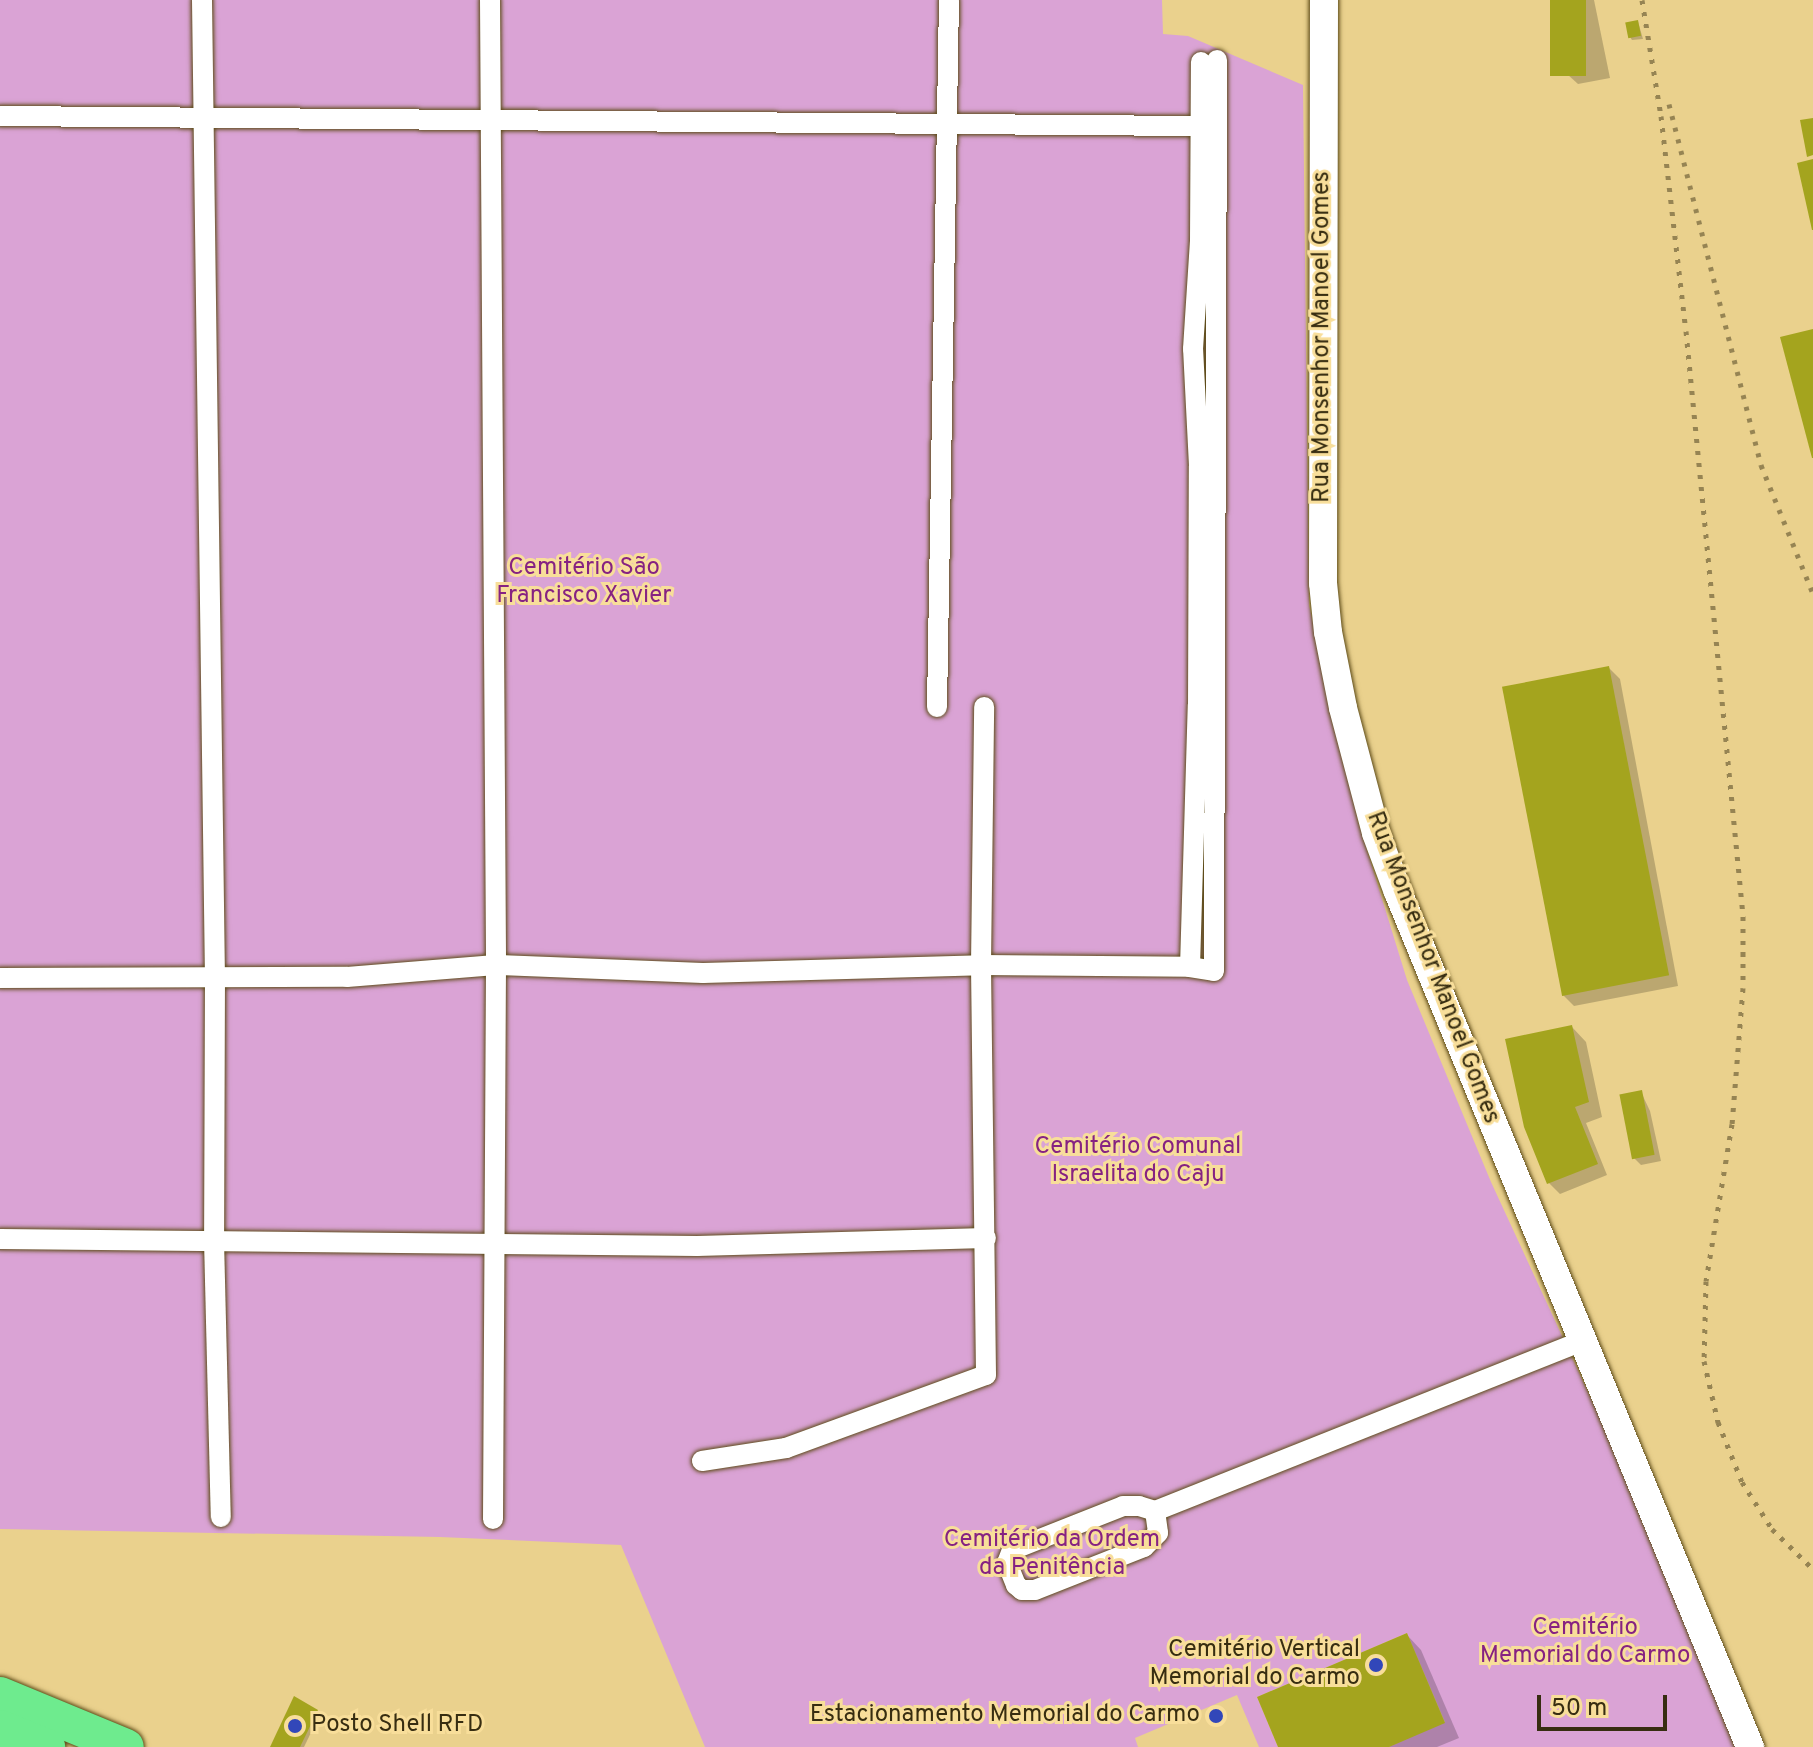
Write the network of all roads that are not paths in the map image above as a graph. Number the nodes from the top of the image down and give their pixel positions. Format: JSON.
{"nodes":[{"id":1,"x":202,"y":0,"type":"edge"},
{"id":2,"x":490,"y":0,"type":"edge"},
{"id":3,"x":949,"y":0,"type":"edge"},
{"id":4,"x":1324,"y":0,"type":"edge"},
{"id":5,"x":0,"y":116,"type":"edge"},
{"id":6,"x":204,"y":120,"type":"junction"},
{"id":7,"x":492,"y":123,"type":"junction"},
{"id":8,"x":948,"y":125,"type":"junction"},
{"id":9,"x":1201,"y":126,"type":"junction"},
{"id":10,"x":937,"y":707,"type":"dead end"},
{"id":11,"x":984,"y":707,"type":"dead end"},
{"id":12,"x":496,"y":965,"type":"junction"},
{"id":13,"x":981,"y":965,"type":"junction"},
{"id":14,"x":1190,"y":967,"type":"junction"},
{"id":15,"x":215,"y":977,"type":"junction"},
{"id":16,"x":0,"y":978,"type":"edge"},
{"id":17,"x":986,"y":1238,"type":"junction"},
{"id":18,"x":0,"y":1239,"type":"edge"},
{"id":19,"x":214,"y":1240,"type":"junction"},
{"id":20,"x":492,"y":1242,"type":"junction"},
{"id":21,"x":1583,"y":1341,"type":"junction"},
{"id":22,"x":702,"y":1461,"type":"dead end"},
{"id":23,"x":1155,"y":1511,"type":"junction"},
{"id":24,"x":221,"y":1517,"type":"dead end"},
{"id":25,"x":493,"y":1519,"type":"dead end"},
{"id":26,"x":0,"y":1695,"type":"edge"},
{"id":27,"x":126,"y":1747,"type":"edge"},
{"id":28,"x":1750,"y":1747,"type":"edge"}],
"edges":[{"from":1,"to":6,"type":"street"},
{"from":2,"to":7,"type":"street"},
{"from":3,"to":8,"type":"street"},
{"from":4,"to":21,"type":"street","name":"Rua Monsenhor Manoel Gomes"},
{"from":5,"to":6,"type":"street"},
{"from":6,"to":7,"type":"street"},
{"from":6,"to":15,"type":"street"},
{"from":7,"to":8,"type":"street"},
{"from":7,"to":12,"type":"street"},
{"from":8,"to":9,"type":"street"},
{"from":8,"to":10,"type":"street"},
{"from":9,"to":14,"type":"street"},
{"from":9,"to":14,"type":"street"},
{"from":11,"to":13,"type":"street"},
{"from":12,"to":13,"type":"street"},
{"from":12,"to":15,"type":"street"},
{"from":12,"to":20,"type":"street"},
{"from":13,"to":14,"type":"street"},
{"from":13,"to":17,"type":"street"},
{"from":15,"to":16,"type":"street"},
{"from":15,"to":19,"type":"street"},
{"from":17,"to":20,"type":"street"},
{"from":17,"to":22,"type":"street"},
{"from":18,"to":19,"type":"street"},
{"from":19,"to":20,"type":"street"},
{"from":19,"to":24,"type":"street"},
{"from":20,"to":25,"type":"street"},
{"from":21,"to":23,"type":"street"},
{"from":21,"to":28,"type":"street","name":"Rua Monsenhor Manoel Gomes"},
{"from":23,"to":23,"type":"street"},
{"from":26,"to":27,"type":"highway"}]}
